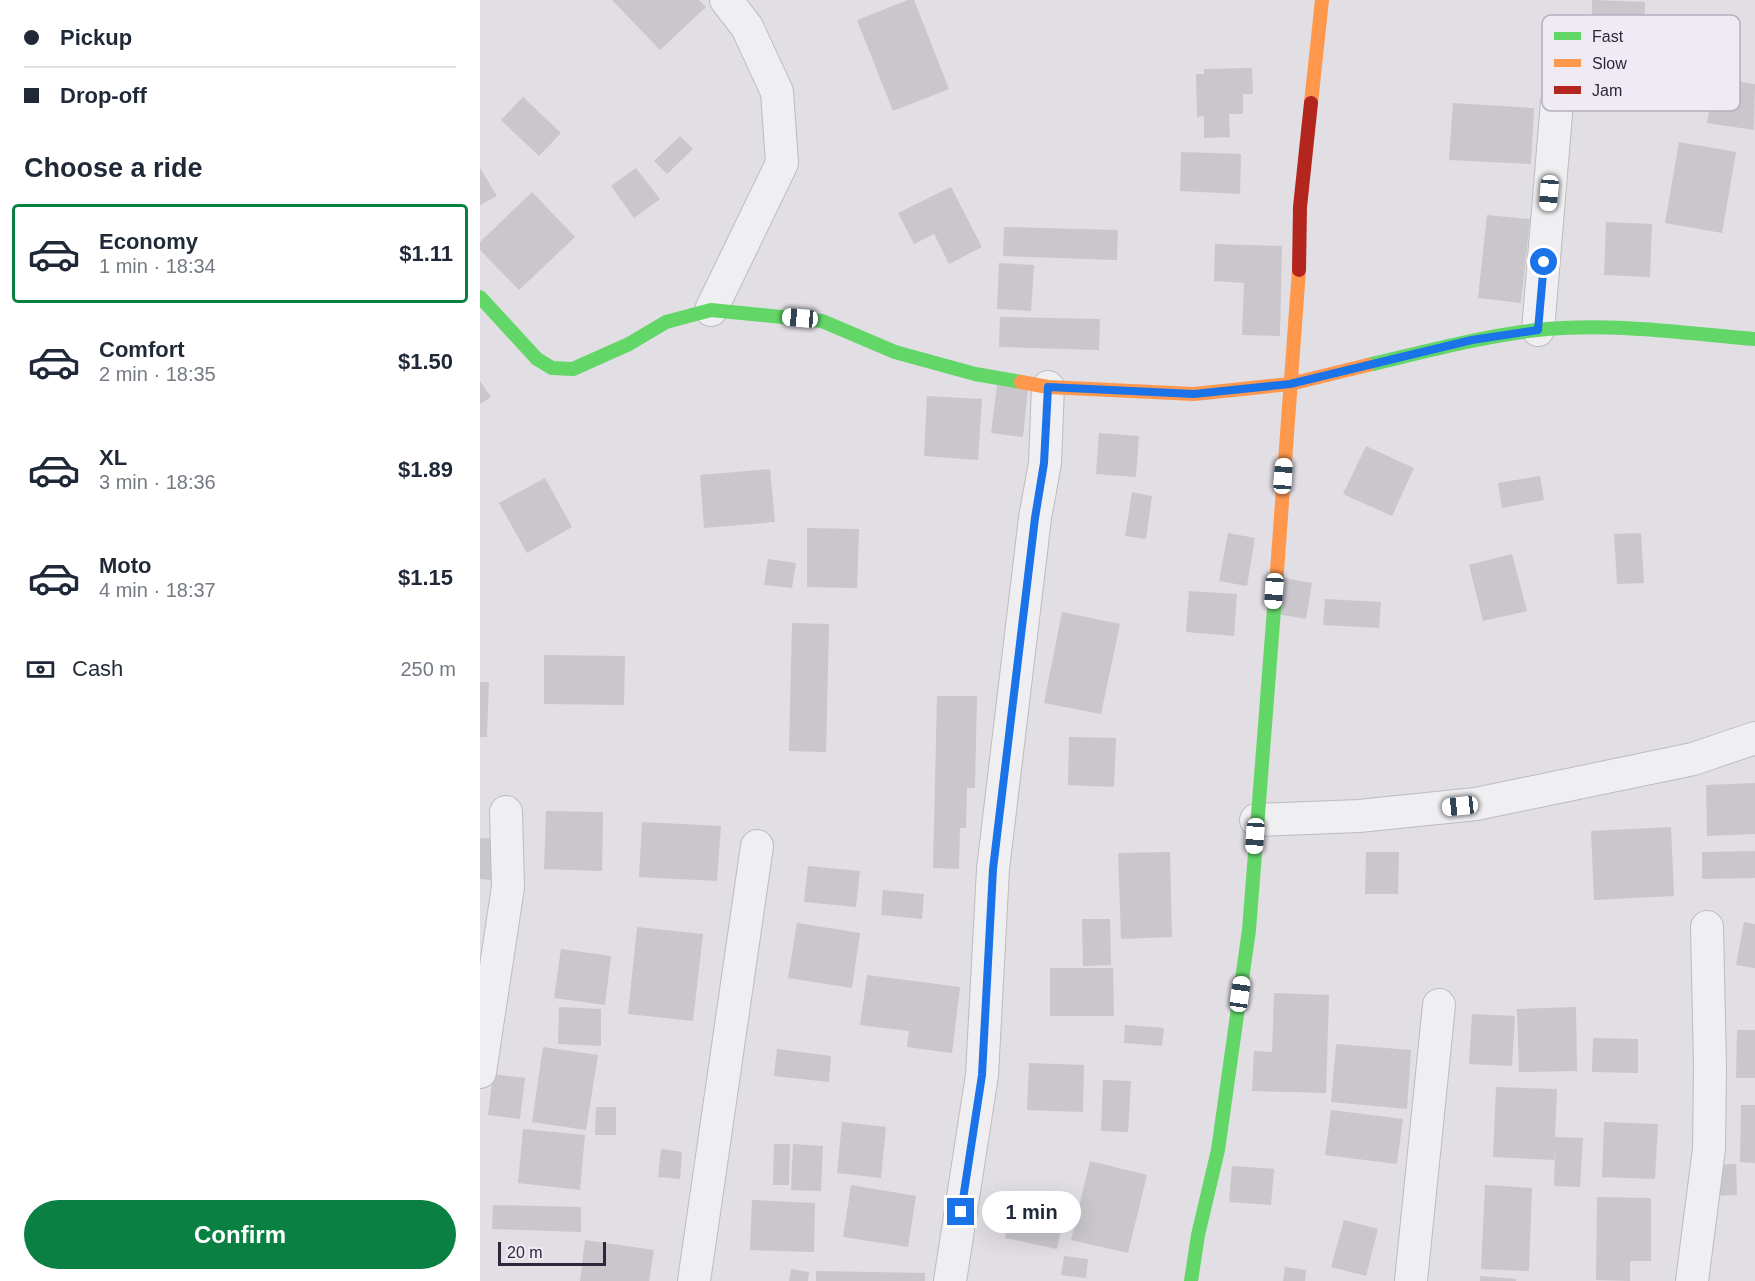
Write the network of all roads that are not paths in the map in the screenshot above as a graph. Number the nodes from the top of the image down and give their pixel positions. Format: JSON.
{"nodes":[{"id":1,"x":726,"y":0,"type":"edge"},
{"id":2,"x":1322,"y":0,"type":"edge"},
{"id":3,"x":1556,"y":111,"type":"edge"},
{"id":4,"x":480,"y":297,"type":"edge"},
{"id":5,"x":711,"y":310,"type":"junction"},
{"id":6,"x":1538,"y":330,"type":"junction"},
{"id":7,"x":1755,"y":339,"type":"edge"},
{"id":8,"x":1290,"y":384,"type":"junction"},
{"id":9,"x":1048,"y":387,"type":"junction"},
{"id":10,"x":1755,"y":738,"type":"edge"},
{"id":11,"x":506,"y":812,"type":"dead end"},
{"id":12,"x":1256,"y":820,"type":"junction"},
{"id":13,"x":757,"y":846,"type":"dead end"},
{"id":14,"x":1707,"y":927,"type":"dead end"},
{"id":15,"x":1439,"y":1005,"type":"dead end"},
{"id":16,"x":480,"y":1072,"type":"edge"},
{"id":17,"x":694,"y":1281,"type":"edge"},
{"id":18,"x":950,"y":1281,"type":"edge"},
{"id":19,"x":1191,"y":1281,"type":"edge"},
{"id":20,"x":1411,"y":1281,"type":"edge"},
{"id":21,"x":1692,"y":1281,"type":"edge"}],
"edges":[{"from":1,"to":5,"type":"street"},
{"from":2,"to":8,"type":"street"},
{"from":3,"to":6,"type":"street"},
{"from":4,"to":5,"type":"street"},
{"from":5,"to":9,"type":"street"},
{"from":6,"to":7,"type":"street"},
{"from":6,"to":8,"type":"street"},
{"from":8,"to":9,"type":"street"},
{"from":8,"to":12,"type":"street"},
{"from":9,"to":18,"type":"street"},
{"from":10,"to":12,"type":"street"},
{"from":11,"to":16,"type":"street"},
{"from":12,"to":19,"type":"street"},
{"from":13,"to":17,"type":"street"},
{"from":14,"to":21,"type":"street"},
{"from":15,"to":20,"type":"street"}]}
